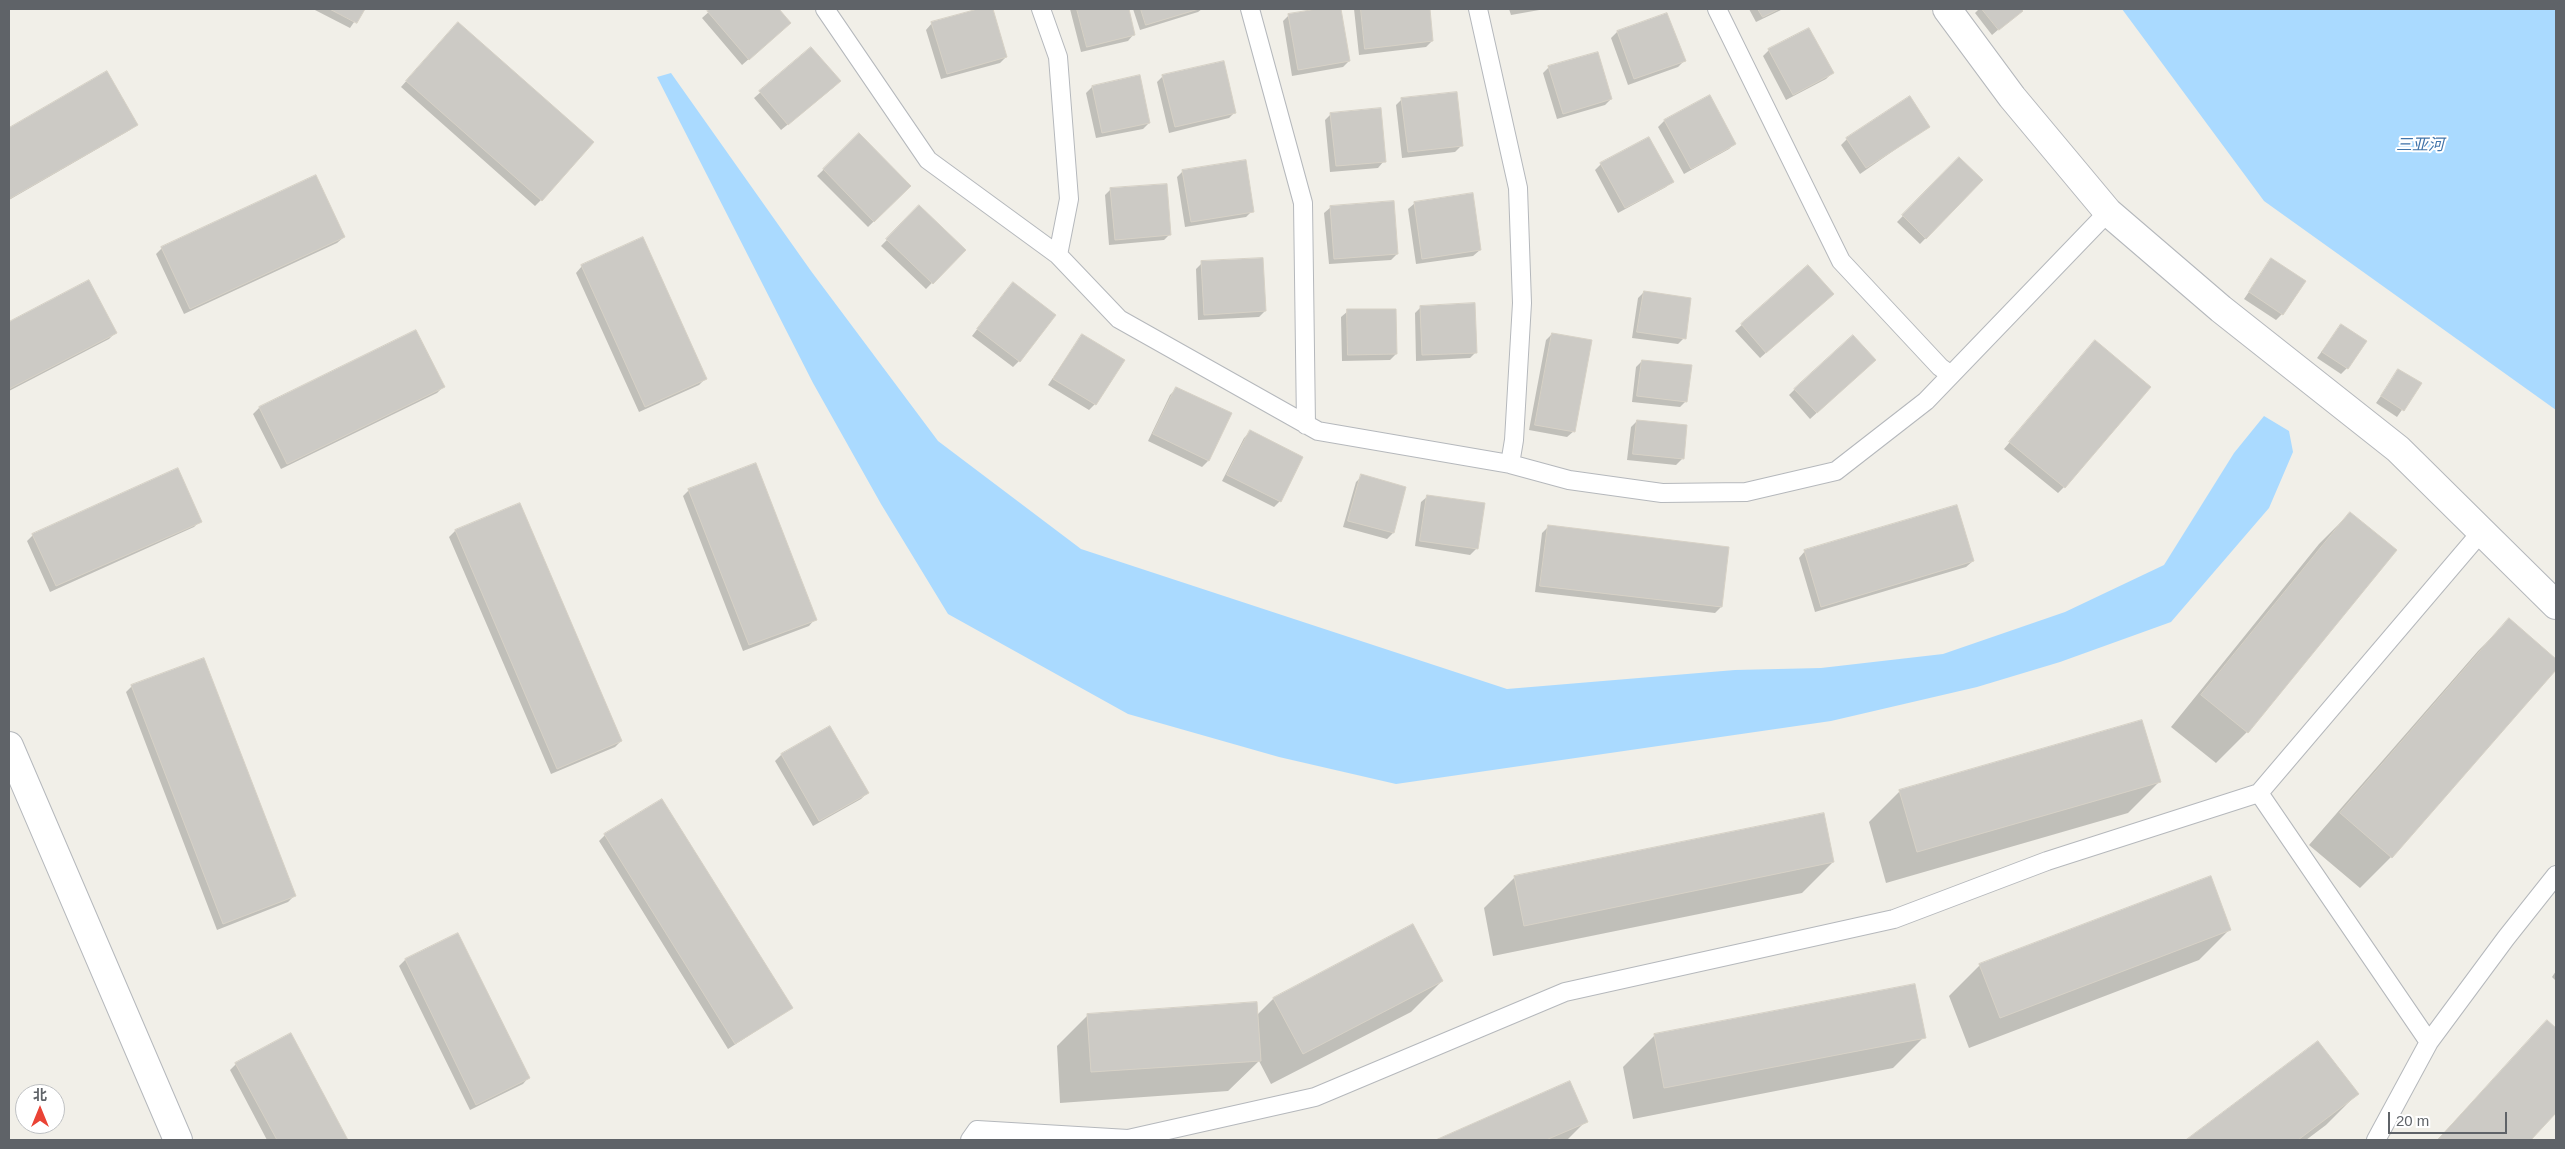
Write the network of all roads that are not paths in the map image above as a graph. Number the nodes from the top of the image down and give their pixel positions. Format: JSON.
{"nodes":[{"id":1,"x":825,"y":9,"type":"edge"},
{"id":2,"x":1040,"y":9,"type":"edge"},
{"id":3,"x":1250,"y":9,"type":"edge"},
{"id":4,"x":1478,"y":9,"type":"edge"},
{"id":5,"x":1717,"y":9,"type":"edge"},
{"id":6,"x":1947,"y":9,"type":"edge"},
{"id":7,"x":2108,"y":212,"type":"junction"},
{"id":8,"x":1058,"y":255,"type":"junction"},
{"id":9,"x":1951,"y":375,"type":"junction"},
{"id":10,"x":1306,"y":425,"type":"junction"},
{"id":11,"x":1510,"y":464,"type":"junction"},
{"id":12,"x":2482,"y":531,"type":"junction"},
{"id":13,"x":2556,"y":605,"type":"edge"},
{"id":14,"x":9,"y":746,"type":"edge"},
{"id":15,"x":2259,"y":793,"type":"junction"},
{"id":16,"x":2556,"y":876,"type":"edge"},
{"id":17,"x":2429,"y":1042,"type":"junction"},
{"id":18,"x":178,"y":1140,"type":"edge"},
{"id":19,"x":970,"y":1140,"type":"edge"},
{"id":20,"x":2376,"y":1140,"type":"edge"}],
"edges":[{"from":1,"to":8,"type":"lane"},
{"from":2,"to":8,"type":"lane"},
{"from":3,"to":10,"type":"lane"},
{"from":4,"to":11,"type":"lane"},
{"from":5,"to":9,"type":"lane"},
{"from":6,"to":7,"type":"street"},
{"from":7,"to":9,"type":"lane"},
{"from":7,"to":12,"type":"street"},
{"from":8,"to":10,"type":"lane"},
{"from":9,"to":11,"type":"lane"},
{"from":10,"to":11,"type":"lane"},
{"from":12,"to":13,"type":"street"},
{"from":12,"to":15,"type":"lane"},
{"from":14,"to":18,"type":"street"},
{"from":15,"to":17,"type":"lane"},
{"from":15,"to":19,"type":"lane"},
{"from":16,"to":17,"type":"lane"},
{"from":17,"to":20,"type":"lane"}]}
